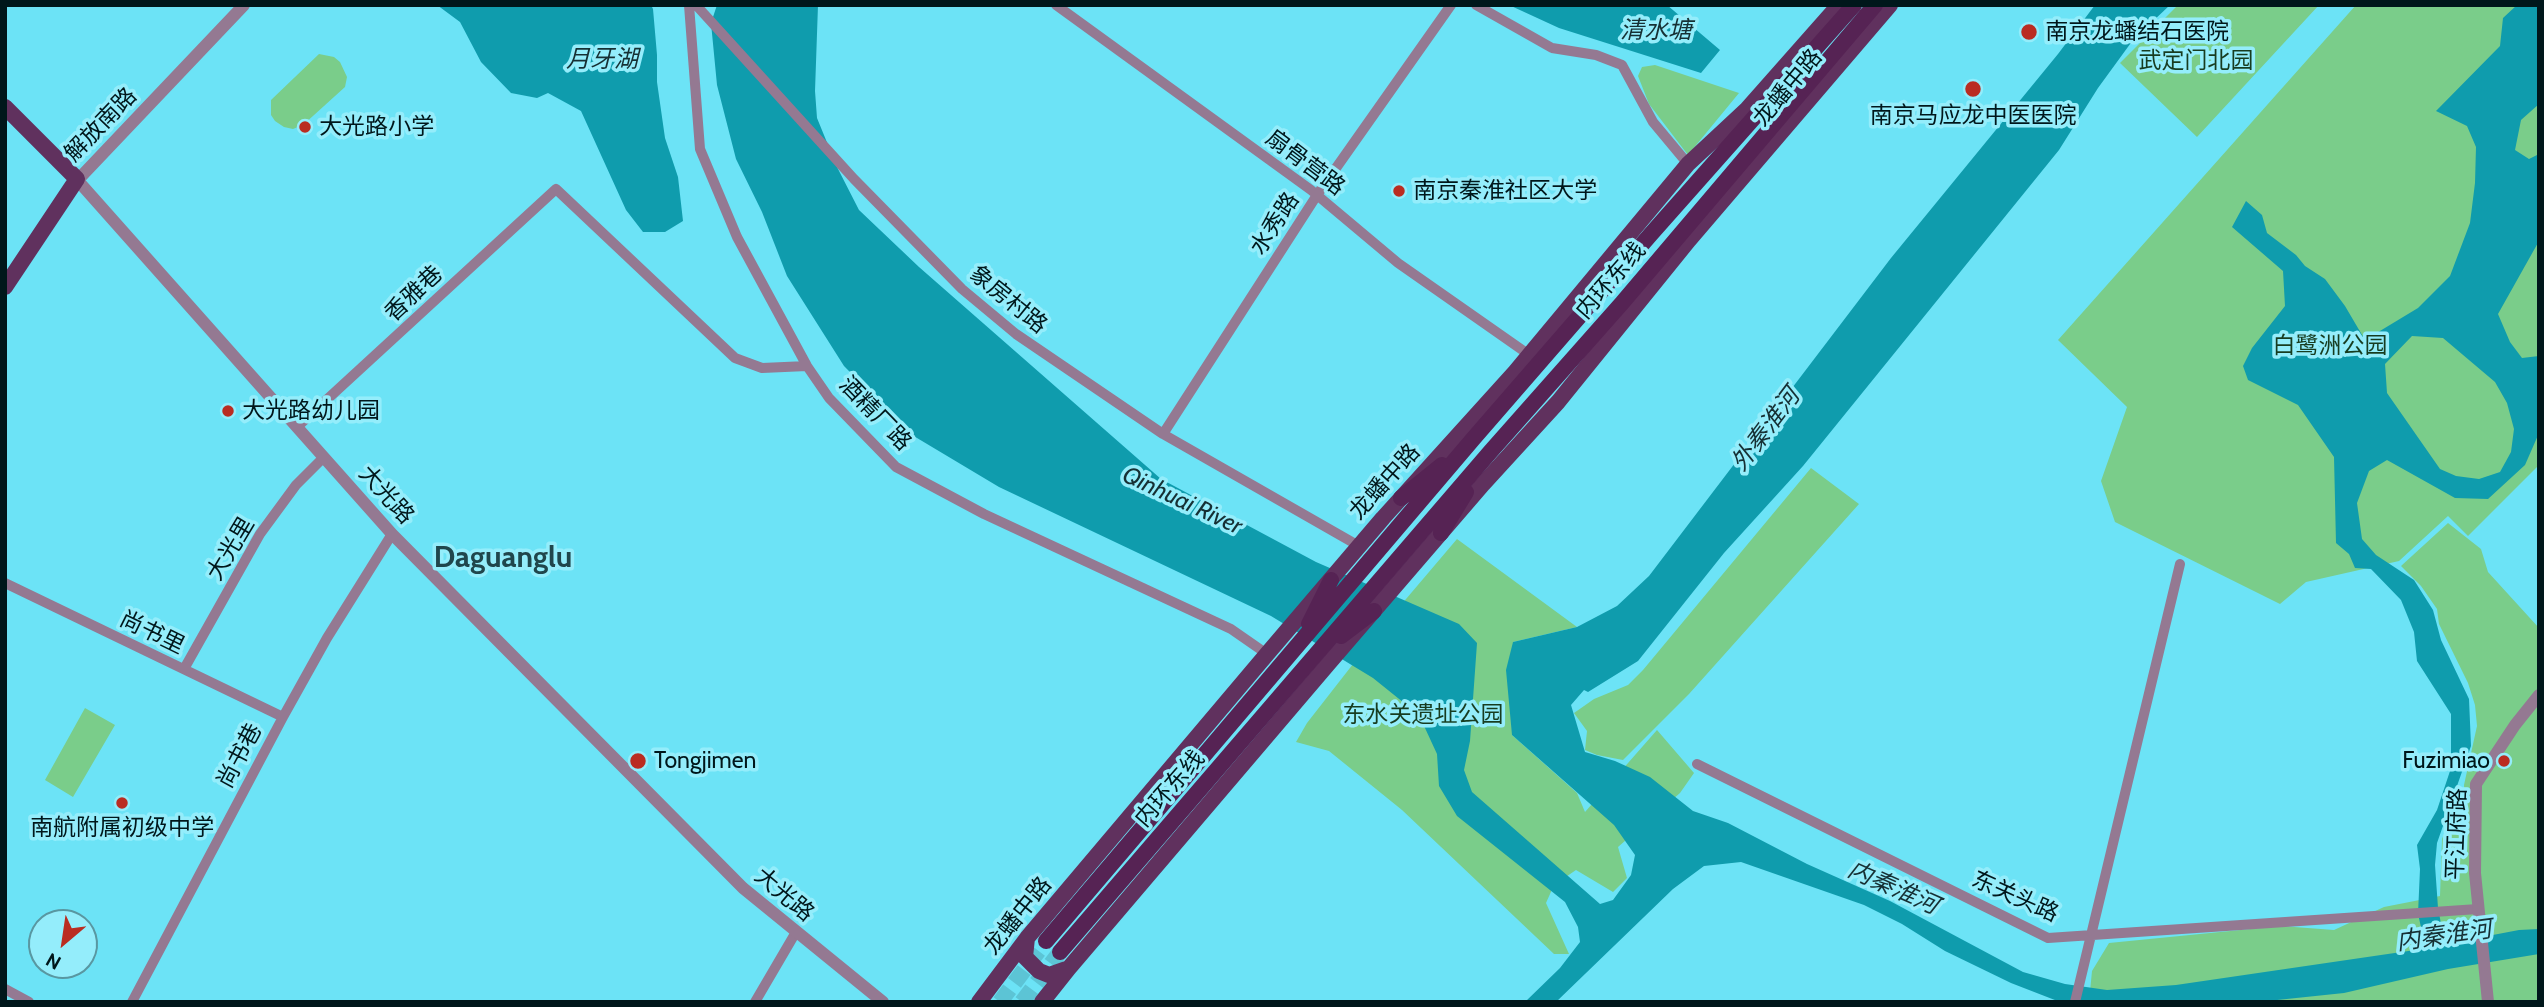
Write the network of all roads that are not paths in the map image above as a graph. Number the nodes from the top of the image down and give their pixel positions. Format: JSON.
{"nodes":[{"id":1,"x":244,"y":5,"type":"edge"},
{"id":2,"x":688,"y":5,"type":"edge"},
{"id":3,"x":1056,"y":5,"type":"edge"},
{"id":4,"x":1451,"y":5,"type":"edge"},
{"id":5,"x":1476,"y":5,"type":"edge"},
{"id":6,"x":1839,"y":5,"type":"edge"},
{"id":7,"x":1854,"y":5,"type":"edge"},
{"id":8,"x":1875,"y":5,"type":"edge"},
{"id":9,"x":1890,"y":5,"type":"edge"},
{"id":10,"x":699,"y":9,"type":"edge"},
{"id":11,"x":5,"y":107,"type":"edge"},
{"id":12,"x":1688,"y":164,"type":"junction"},
{"id":13,"x":77,"y":179,"type":"junction"},
{"id":14,"x":1317,"y":195,"type":"junction"},
{"id":15,"x":5,"y":287,"type":"edge"},
{"id":16,"x":1528,"y":354,"type":"junction"},
{"id":17,"x":807,"y":366,"type":"junction"},
{"id":18,"x":297,"y":427,"type":"junction"},
{"id":19,"x":1163,"y":434,"type":"junction"},
{"id":20,"x":1474,"y":439,"type":"junction"},
{"id":21,"x":1491,"y":451,"type":"junction"},
{"id":22,"x":324,"y":457,"type":"junction"},
{"id":23,"x":1401,"y":498,"type":"junction"},
{"id":24,"x":1441,"y":533,"type":"junction"},
{"id":25,"x":392,"y":534,"type":"junction"},
{"id":26,"x":1359,"y":546,"type":"junction"},
{"id":27,"x":2180,"y":564,"type":"dead end"},
{"id":28,"x":1331,"y":580,"type":"junction"},
{"id":29,"x":5,"y":583,"type":"edge"},
{"id":30,"x":1385,"y":587,"type":"junction"},
{"id":31,"x":1374,"y":611,"type":"joint"},
{"id":32,"x":1296,"y":648,"type":"junction"},
{"id":33,"x":1267,"y":654,"type":"junction"},
{"id":34,"x":1321,"y":661,"type":"junction"},
{"id":35,"x":184,"y":669,"type":"junction"},
{"id":36,"x":2539,"y":695,"type":"edge"},
{"id":37,"x":283,"y":717,"type":"junction"},
{"id":38,"x":1698,"y":764,"type":"dead end"},
{"id":39,"x":2478,"y":909,"type":"junction"},
{"id":40,"x":796,"y":932,"type":"junction"},
{"id":41,"x":2091,"y":936,"type":"junction"},
{"id":42,"x":1027,"y":937,"type":"junction"},
{"id":43,"x":1046,"y":941,"type":"tunnel mouth"},
{"id":44,"x":1060,"y":952,"type":"tunnel mouth"},
{"id":45,"x":1069,"y":968,"type":"junction"},
{"id":46,"x":5,"y":989,"type":"edge"},
{"id":47,"x":29,"y":1002,"type":"edge"},
{"id":48,"x":132,"y":1002,"type":"edge"},
{"id":49,"x":755,"y":1002,"type":"edge"},
{"id":50,"x":883,"y":1002,"type":"edge"},
{"id":51,"x":979,"y":1002,"type":"edge"},
{"id":52,"x":1042,"y":1002,"type":"edge"},
{"id":53,"x":2075,"y":1002,"type":"edge"},
{"id":54,"x":2488,"y":1002,"type":"edge"}],
"edges":[{"from":1,"to":13,"type":"street","name":"解放南路"},
{"from":2,"to":17,"type":"street","name":"酒精厂路"},
{"from":3,"to":14,"type":"street","name":"扇骨营路"},
{"from":4,"to":14,"type":"street","name":"水秀路"},
{"from":5,"to":12,"type":"street"},
{"from":6,"to":12,"type":"main road","name":"龙蟠中路"},
{"from":7,"to":20,"type":"highway","name":"内环东线"},
{"from":8,"to":21,"type":"highway","name":"内环东线"},
{"from":9,"to":24,"type":"main road","name":"龙蟠中路"},
{"from":10,"to":19,"type":"street","name":"象房村路"},
{"from":11,"to":13,"type":"street","name":"大光路"},
{"from":12,"to":16,"type":"main road","name":"龙蟠中路"},
{"from":13,"to":15,"type":"street","name":"解放南路"},
{"from":13,"to":18,"type":"street","name":"大光路"},
{"from":14,"to":16,"type":"street","name":"扇骨营路"},
{"from":14,"to":19,"type":"street","name":"水秀路"},
{"from":16,"to":23,"type":"main road","name":"龙蟠中路"},
{"from":17,"to":18,"type":"street","name":"香雅巷"},
{"from":17,"to":33,"type":"street","name":"酒精厂路"},
{"from":18,"to":22,"type":"street","name":"大光路"},
{"from":19,"to":26,"type":"street","name":"象房村路"},
{"from":20,"to":23,"type":"highway"},
{"from":20,"to":32,"type":"highway","name":"内环东线"},
{"from":21,"to":24,"type":"highway"},
{"from":21,"to":30,"type":"highway","name":"内环东线"},
{"from":22,"to":25,"type":"street","name":"大光路"},
{"from":22,"to":35,"type":"street","name":"大光里"},
{"from":23,"to":26,"type":"main road","name":"龙蟠中路"},
{"from":24,"to":30,"type":"main road","name":"龙蟠中路"},
{"from":25,"to":37,"type":"street","name":"尚书巷"},
{"from":25,"to":40,"type":"street","name":"大光路"},
{"from":26,"to":28,"type":"main road","name":"龙蟠中路"},
{"from":27,"to":41,"type":"street"},
{"from":28,"to":32,"type":"highway"},
{"from":28,"to":33,"type":"main road","name":"龙蟠中路"},
{"from":29,"to":35,"type":"street","name":"尚书里"},
{"from":30,"to":31,"type":"main road","name":"龙蟠中路"},
{"from":30,"to":34,"type":"highway","name":"内环东线"},
{"from":31,"to":34,"type":"highway"},
{"from":32,"to":43,"type":"highway","name":"内环东线"},
{"from":33,"to":42,"type":"main road","name":"龙蟠中路"},
{"from":34,"to":44,"type":"highway","name":"内环东线"},
{"from":34,"to":45,"type":"main road"},
{"from":35,"to":37,"type":"street","name":"尚书里"},
{"from":36,"to":39,"type":"street","name":"平江府路"},
{"from":37,"to":48,"type":"street","name":"尚书巷"},
{"from":38,"to":41,"type":"street","name":"东关头路"},
{"from":39,"to":41,"type":"street","name":"东关头路"},
{"from":39,"to":54,"type":"street","name":"平江府路"},
{"from":40,"to":49,"type":"street"},
{"from":40,"to":50,"type":"street","name":"大光路"},
{"from":41,"to":53,"type":"street"},
{"from":42,"to":45,"type":"main road"},
{"from":42,"to":51,"type":"main road","name":"龙蟠中路"},
{"from":45,"to":52,"type":"main road"},
{"from":46,"to":47,"type":"street"}]}
